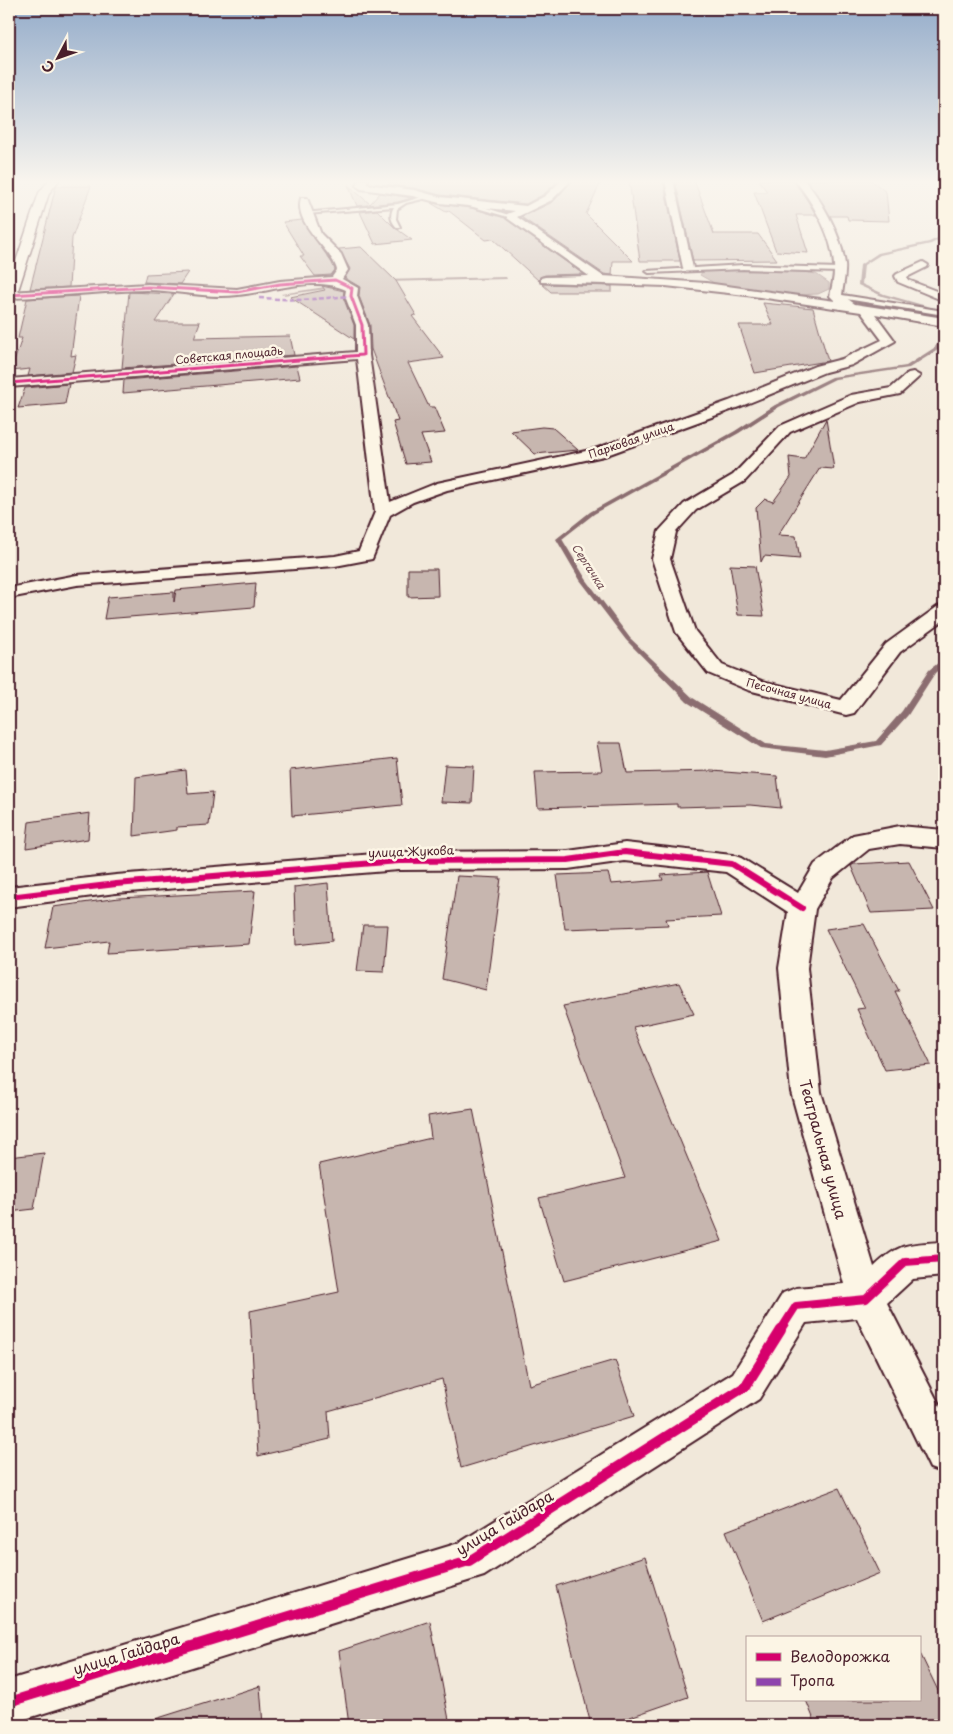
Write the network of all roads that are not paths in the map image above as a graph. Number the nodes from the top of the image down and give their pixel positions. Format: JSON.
{"nodes":[{"id":1,"x":21,"y":261,"type":"edge"},
{"id":2,"x":340,"y":261,"type":"edge"},
{"id":3,"x":575,"y":261,"type":"edge"},
{"id":4,"x":686,"y":261,"type":"edge"},
{"id":5,"x":840,"y":261,"type":"edge"},
{"id":6,"x":923,"y":265,"type":"dead end"},
{"id":7,"x":688,"y":268,"type":"junction"},
{"id":8,"x":649,"y":270,"type":"dead end"},
{"id":9,"x":839,"y":270,"type":"junction"},
{"id":10,"x":598,"y":277,"type":"junction"},
{"id":11,"x":336,"y":280,"type":"junction"},
{"id":12,"x":545,"y":280,"type":"dead end"},
{"id":13,"x":9,"y":296,"type":"edge"},
{"id":14,"x":836,"y":296,"type":"junction"},
{"id":15,"x":944,"y":298,"type":"edge"},
{"id":16,"x":852,"y":307,"type":"junction"},
{"id":17,"x":865,"y":309,"type":"junction"},
{"id":18,"x":944,"y":313,"type":"edge"},
{"id":19,"x":939,"y":321,"type":"edge"},
{"id":20,"x":363,"y":354,"type":"junction"},
{"id":21,"x":913,"y":376,"type":"dead end"},
{"id":22,"x":9,"y":383,"type":"edge"},
{"id":23,"x":383,"y":512,"type":"junction"},
{"id":24,"x":9,"y":593,"type":"edge"},
{"id":25,"x":944,"y":611,"type":"edge"},
{"id":26,"x":944,"y":839,"type":"edge"},
{"id":27,"x":9,"y":898,"type":"edge"},
{"id":28,"x":802,"y":908,"type":"junction"},
{"id":29,"x":944,"y":1259,"type":"edge"},
{"id":30,"x":866,"y":1299,"type":"junction"},
{"id":31,"x":944,"y":1454,"type":"edge"},
{"id":32,"x":9,"y":1702,"type":"edge"}],
"edges":[{"from":1,"to":13,"type":"main road"},
{"from":2,"to":11,"type":"street"},
{"from":3,"to":10,"type":"street"},
{"from":4,"to":7,"type":"street"},
{"from":5,"to":9,"type":"street"},
{"from":6,"to":15,"type":"street"},
{"from":7,"to":8,"type":"lane"},
{"from":7,"to":9,"type":"lane"},
{"from":9,"to":14,"type":"street"},
{"from":10,"to":12,"type":"street"},
{"from":10,"to":16,"type":"street"},
{"from":11,"to":13,"type":"street"},
{"from":11,"to":20,"type":"street"},
{"from":14,"to":16,"type":"street"},
{"from":14,"to":18,"type":"lane"},
{"from":16,"to":17,"type":"street"},
{"from":17,"to":19,"type":"street"},
{"from":17,"to":23,"type":"street","name":"Парковая улица"},
{"from":20,"to":22,"type":"street","name":"Советская площадь"},
{"from":20,"to":23,"type":"street"},
{"from":21,"to":25,"type":"street","name":"Песочная улица"},
{"from":23,"to":24,"type":"street"},
{"from":26,"to":28,"type":"street","name":"Театральная улица"},
{"from":27,"to":28,"type":"street","name":"улица Жукова"},
{"from":28,"to":30,"type":"street","name":"Театральная улица"},
{"from":29,"to":30,"type":"street"},
{"from":30,"to":31,"type":"street","name":"Театральная улица"},
{"from":30,"to":32,"type":"street","name":"улица Гайдара"}]}
